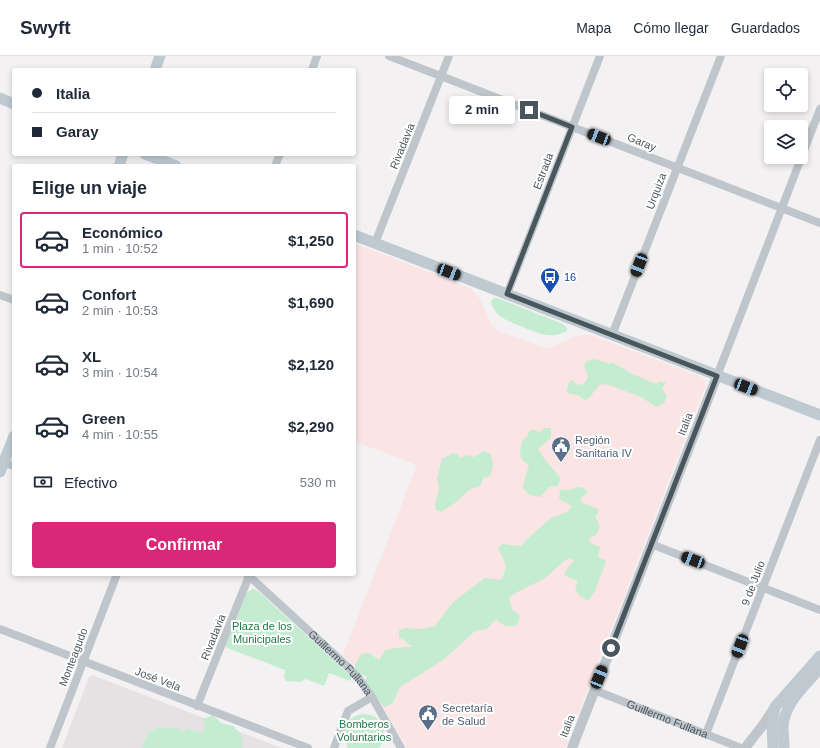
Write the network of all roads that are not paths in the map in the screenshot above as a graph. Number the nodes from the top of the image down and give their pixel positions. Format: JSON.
{"nodes":[{"id":1,"x":160,"y":56,"type":"edge"},
{"id":2,"x":318,"y":56,"type":"edge"},
{"id":3,"x":389,"y":56,"type":"edge"},
{"id":4,"x":449,"y":56,"type":"edge"},
{"id":5,"x":600,"y":56,"type":"edge"},
{"id":6,"x":721,"y":56,"type":"edge"},
{"id":7,"x":156,"y":68,"type":"edge"},
{"id":8,"x":313,"y":68,"type":"edge"},
{"id":9,"x":441,"y":76,"type":"junction"},
{"id":10,"x":0,"y":98,"type":"edge"},
{"id":11,"x":12,"y":103,"type":"edge"},
{"id":12,"x":820,"y":109,"type":"edge"},
{"id":13,"x":572,"y":127,"type":"junction"},
{"id":14,"x":150,"y":156,"type":"edge"},
{"id":15,"x":171,"y":164,"type":"edge"},
{"id":16,"x":677,"y":168,"type":"junction"},
{"id":17,"x":782,"y":208,"type":"junction"},
{"id":18,"x":820,"y":223,"type":"edge"},
{"id":19,"x":356,"y":236,"type":"edge"},
{"id":20,"x":375,"y":243,"type":"junction"},
{"id":21,"x":507,"y":294,"type":"junction"},
{"id":22,"x":0,"y":295,"type":"edge"},
{"id":23,"x":12,"y":299,"type":"edge"},
{"id":24,"x":612,"y":335,"type":"junction"},
{"id":25,"x":717,"y":376,"type":"junction"},
{"id":26,"x":820,"y":415,"type":"edge"},
{"id":27,"x":820,"y":440,"type":"edge"},
{"id":28,"x":12,"y":442,"type":"edge"},
{"id":29,"x":4,"y":465,"type":"edge"},
{"id":30,"x":651,"y":544,"type":"junction"},
{"id":31,"x":116,"y":576,"type":"edge"},
{"id":32,"x":248,"y":576,"type":"edge"},
{"id":33,"x":249,"y":576,"type":"edge"},
{"id":34,"x":762,"y":587,"type":"junction"},
{"id":35,"x":820,"y":610,"type":"edge"},
{"id":36,"x":0,"y":629,"type":"edge"},
{"id":37,"x":820,"y":656,"type":"edge"},
{"id":38,"x":83,"y":662,"type":"junction"},
{"id":39,"x":820,"y":668,"type":"edge"},
{"id":40,"x":594,"y":690,"type":"junction"},
{"id":41,"x":372,"y":697,"type":"junction"},
{"id":42,"x":197,"y":706,"type":"junction"},
{"id":43,"x":775,"y":708,"type":"junction"},
{"id":44,"x":706,"y":734,"type":"junction"},
{"id":45,"x":50,"y":748,"type":"edge"},
{"id":46,"x":308,"y":748,"type":"edge"},
{"id":47,"x":334,"y":748,"type":"edge"},
{"id":48,"x":401,"y":748,"type":"edge"},
{"id":49,"x":572,"y":748,"type":"edge"},
{"id":50,"x":741,"y":748,"type":"edge"},
{"id":51,"x":745,"y":748,"type":"edge"},
{"id":52,"x":773,"y":748,"type":"edge"},
{"id":53,"x":784,"y":748,"type":"edge"}],
"edges":[{"from":1,"to":7,"type":"main road"},
{"from":2,"to":8,"type":"street"},
{"from":3,"to":9,"type":"street","name":"Garay"},
{"from":4,"to":9,"type":"street","name":"Rivadavia"},
{"from":5,"to":13,"type":"street","name":"Estrada"},
{"from":6,"to":16,"type":"street","name":"Urquiza"},
{"from":9,"to":13,"type":"street","name":"Garay"},
{"from":9,"to":20,"type":"street","name":"Rivadavia"},
{"from":10,"to":11,"type":"main road"},
{"from":12,"to":17,"type":"street","name":"Italia"},
{"from":13,"to":16,"type":"street","name":"Garay"},
{"from":13,"to":21,"type":"street","name":"Estrada"},
{"from":14,"to":15,"type":"main road"},
{"from":16,"to":17,"type":"street","name":"Garay"},
{"from":16,"to":24,"type":"street","name":"Urquiza"},
{"from":17,"to":18,"type":"street","name":"Garay"},
{"from":17,"to":25,"type":"street","name":"Italia"},
{"from":19,"to":20,"type":"main road"},
{"from":20,"to":21,"type":"main road"},
{"from":21,"to":24,"type":"main road"},
{"from":22,"to":23,"type":"street"},
{"from":24,"to":25,"type":"main road"},
{"from":25,"to":26,"type":"main road"},
{"from":25,"to":30,"type":"street","name":"Italia"},
{"from":27,"to":34,"type":"street","name":"9 de Julio"},
{"from":28,"to":29,"type":"main road"},
{"from":30,"to":34,"type":"street"},
{"from":30,"to":40,"type":"street","name":"Italia"},
{"from":31,"to":38,"type":"street","name":"Monteagudo"},
{"from":32,"to":42,"type":"street","name":"Rivadavia"},
{"from":33,"to":41,"type":"street","name":"Guillermo Fullana"},
{"from":34,"to":35,"type":"street"},
{"from":34,"to":44,"type":"street","name":"9 de Julio"},
{"from":36,"to":38,"type":"street","name":"José Vela"},
{"from":37,"to":43,"type":"main road"},
{"from":38,"to":42,"type":"street","name":"José Vela"},
{"from":38,"to":45,"type":"street","name":"Monteagudo"},
{"from":39,"to":53,"type":"main road"},
{"from":40,"to":44,"type":"street","name":"Guillermo Fullana"},
{"from":40,"to":49,"type":"street","name":"Italia"},
{"from":41,"to":47,"type":"street"},
{"from":41,"to":48,"type":"street","name":"Guillermo Fullana"},
{"from":42,"to":46,"type":"street","name":"José Vela"},
{"from":43,"to":51,"type":"street"},
{"from":43,"to":52,"type":"main road"},
{"from":44,"to":50,"type":"street","name":"Guillermo Fullana"}]}
